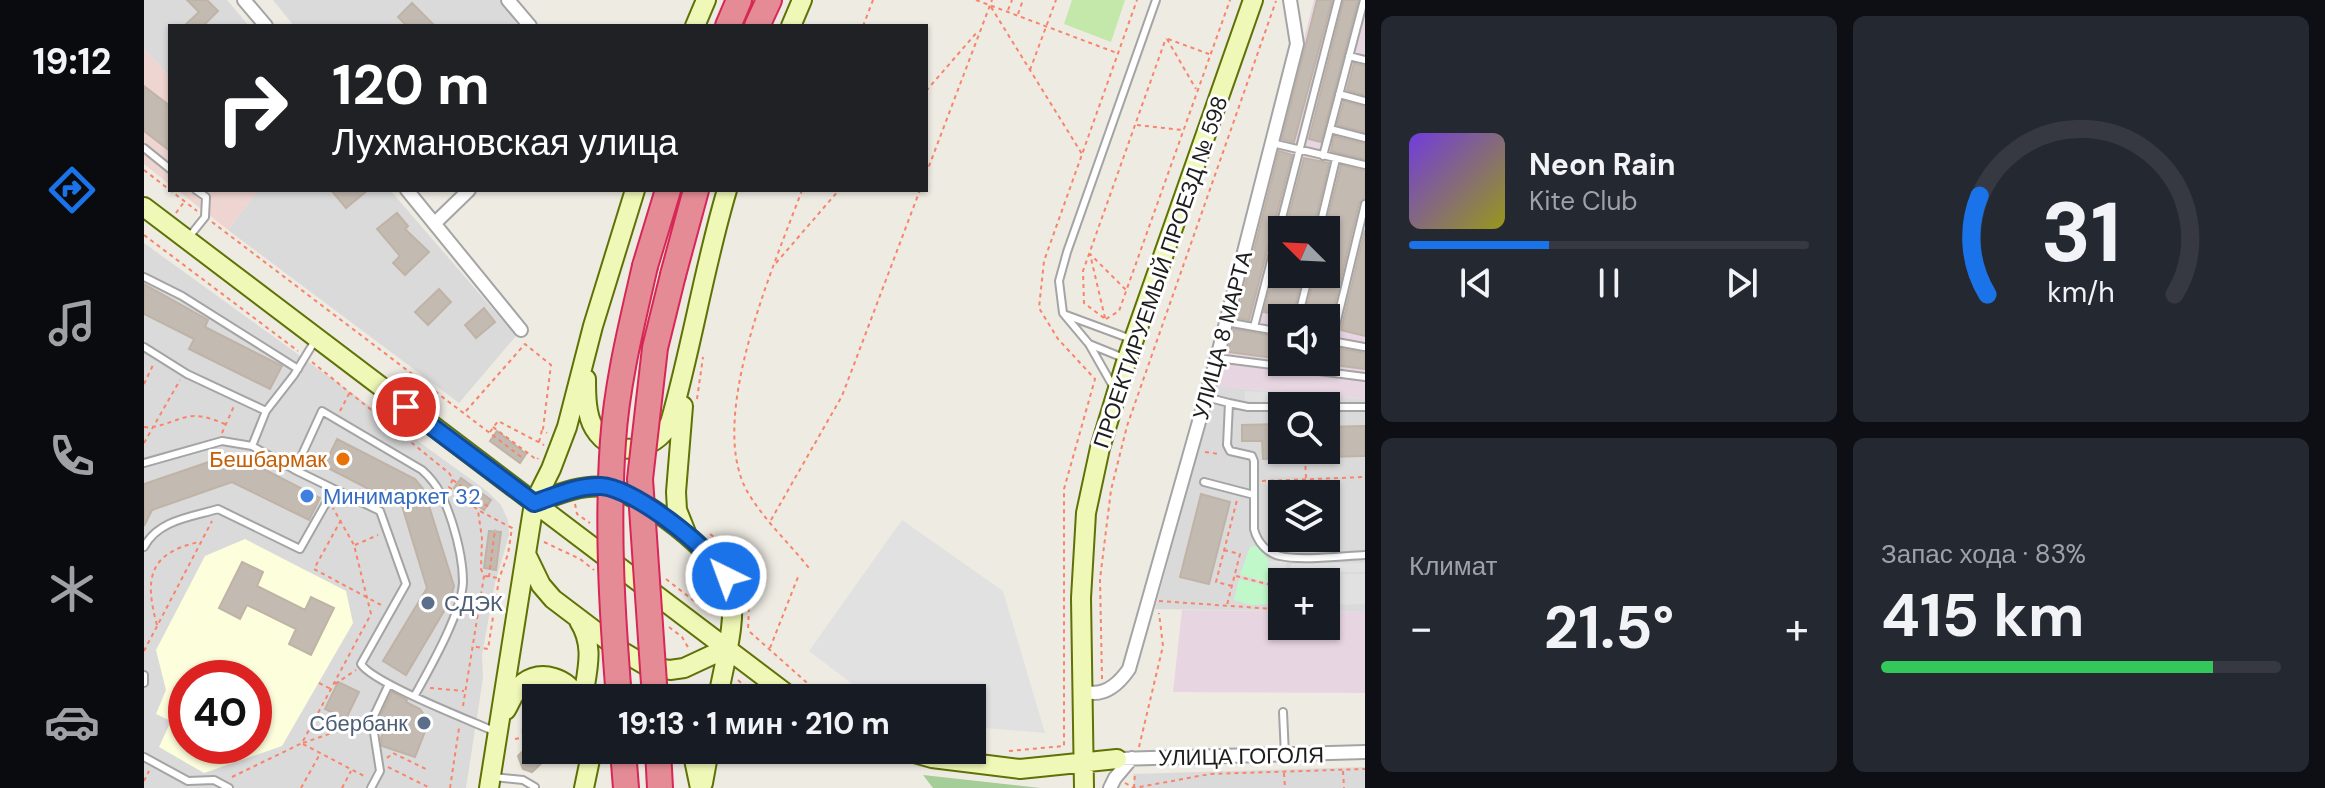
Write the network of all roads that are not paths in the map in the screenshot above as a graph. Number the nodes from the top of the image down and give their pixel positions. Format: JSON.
{"nodes":[{"id":1,"x":244,"y":0,"type":"edge"},
{"id":2,"x":508,"y":0,"type":"edge"},
{"id":3,"x":706,"y":0,"type":"edge"},
{"id":4,"x":739,"y":0,"type":"edge"},
{"id":5,"x":769,"y":0,"type":"edge"},
{"id":6,"x":802,"y":0,"type":"edge"},
{"id":7,"x":1156,"y":0,"type":"edge"},
{"id":8,"x":1253,"y":0,"type":"edge"},
{"id":9,"x":1290,"y":0,"type":"edge"},
{"id":10,"x":1338,"y":0,"type":"edge"},
{"id":11,"x":1364,"y":0,"type":"edge"},
{"id":12,"x":264,"y":24,"type":"edge"},
{"id":13,"x":528,"y":24,"type":"edge"},
{"id":14,"x":696,"y":24,"type":"edge"},
{"id":15,"x":729,"y":24,"type":"edge"},
{"id":16,"x":758,"y":24,"type":"edge"},
{"id":17,"x":792,"y":24,"type":"edge"},
{"id":18,"x":1355,"y":33,"type":"junction"},
{"id":19,"x":1365,"y":36,"type":"edge"},
{"id":20,"x":1349,"y":56,"type":"junction"},
{"id":21,"x":1365,"y":60,"type":"edge"},
{"id":22,"x":1339,"y":94,"type":"junction"},
{"id":23,"x":1365,"y":101,"type":"edge"},
{"id":24,"x":1330,"y":129,"type":"junction"},
{"id":25,"x":1365,"y":138,"type":"edge"},
{"id":26,"x":1272,"y":143,"type":"junction"},
{"id":27,"x":144,"y":148,"type":"edge"},
{"id":28,"x":1300,"y":150,"type":"junction"},
{"id":29,"x":1323,"y":156,"type":"junction"},
{"id":30,"x":1336,"y":159,"type":"junction"},
{"id":31,"x":1365,"y":165,"type":"edge"},
{"id":32,"x":168,"y":167,"type":"edge"},
{"id":33,"x":199,"y":192,"type":"edge"},
{"id":34,"x":409,"y":192,"type":"edge"},
{"id":35,"x":467,"y":192,"type":"edge"},
{"id":36,"x":634,"y":192,"type":"edge"},
{"id":37,"x":667,"y":192,"type":"edge"},
{"id":38,"x":695,"y":192,"type":"edge"},
{"id":39,"x":726,"y":192,"type":"edge"},
{"id":40,"x":1365,"y":204,"type":"edge"},
{"id":41,"x":144,"y":207,"type":"edge"},
{"id":42,"x":1322,"y":216,"type":"edge"},
{"id":43,"x":435,"y":223,"type":"junction"},
{"id":44,"x":187,"y":239,"type":"junction"},
{"id":45,"x":144,"y":277,"type":"edge"},
{"id":46,"x":1339,"y":304,"type":"edge"},
{"id":47,"x":1063,"y":313,"type":"junction"},
{"id":48,"x":1226,"y":322,"type":"junction"},
{"id":49,"x":1254,"y":327,"type":"junction"},
{"id":50,"x":521,"y":330,"type":"dead end"},
{"id":51,"x":1268,"y":330,"type":"edge"},
{"id":52,"x":316,"y":339,"type":"junction"},
{"id":53,"x":1134,"y":340,"type":"junction"},
{"id":54,"x":1340,"y":343,"type":"edge"},
{"id":55,"x":1089,"y":344,"type":"junction"},
{"id":56,"x":144,"y":347,"type":"edge"},
{"id":57,"x":1364,"y":347,"type":"edge"},
{"id":58,"x":586,"y":352,"type":"junction"},
{"id":59,"x":1217,"y":358,"type":"junction"},
{"id":60,"x":1127,"y":359,"type":"junction"},
{"id":61,"x":688,"y":360,"type":"junction"},
{"id":62,"x":298,"y":369,"type":"junction"},
{"id":63,"x":1365,"y":377,"type":"edge"},
{"id":64,"x":1116,"y":392,"type":"junction"},
{"id":65,"x":1206,"y":397,"type":"junction"},
{"id":66,"x":1229,"y":403,"type":"junction"},
{"id":67,"x":1268,"y":407,"type":"edge"},
{"id":68,"x":1340,"y":407,"type":"edge"},
{"id":69,"x":1365,"y":407,"type":"edge"},
{"id":70,"x":266,"y":411,"type":"junction"},
{"id":71,"x":252,"y":446,"type":"junction"},
{"id":72,"x":144,"y":463,"type":"edge"},
{"id":73,"x":295,"y":470,"type":"junction"},
{"id":74,"x":1204,"y":482,"type":"dead end"},
{"id":75,"x":334,"y":489,"type":"junction"},
{"id":76,"x":1254,"y":495,"type":"junction"},
{"id":77,"x":534,"y":503,"type":"junction"},
{"id":78,"x":696,"y":533,"type":"junction"},
{"id":79,"x":144,"y":547,"type":"edge"},
{"id":80,"x":526,"y":554,"type":"junction"},
{"id":81,"x":1365,"y":555,"type":"edge"},
{"id":82,"x":567,"y":609,"type":"junction"},
{"id":83,"x":513,"y":639,"type":"junction"},
{"id":84,"x":727,"y":648,"type":"junction"},
{"id":85,"x":144,"y":675,"type":"edge"},
{"id":86,"x":144,"y":683,"type":"edge"},
{"id":87,"x":389,"y":684,"type":"junction"},
{"id":88,"x":525,"y":684,"type":"edge"},
{"id":89,"x":566,"y":684,"type":"edge"},
{"id":90,"x":585,"y":684,"type":"edge"},
{"id":91,"x":618,"y":684,"type":"edge"},
{"id":92,"x":654,"y":684,"type":"edge"},
{"id":93,"x":724,"y":684,"type":"edge"},
{"id":94,"x":774,"y":684,"type":"edge"},
{"id":95,"x":522,"y":686,"type":"edge"},
{"id":96,"x":1083,"y":691,"type":"junction"},
{"id":97,"x":415,"y":695,"type":"junction"},
{"id":98,"x":1283,"y":712,"type":"dead end"},
{"id":99,"x":504,"y":732,"type":"junction"},
{"id":100,"x":1365,"y":752,"type":"edge"},
{"id":101,"x":1285,"y":755,"type":"junction"},
{"id":102,"x":144,"y":757,"type":"edge"},
{"id":103,"x":1129,"y":758,"type":"junction"},
{"id":104,"x":1084,"y":762,"type":"junction"},
{"id":105,"x":582,"y":764,"type":"edge"},
{"id":106,"x":589,"y":764,"type":"edge"},
{"id":107,"x":624,"y":764,"type":"edge"},
{"id":108,"x":659,"y":764,"type":"edge"},
{"id":109,"x":704,"y":764,"type":"edge"},
{"id":110,"x":980,"y":764,"type":"edge"},
{"id":111,"x":490,"y":782,"type":"edge"},
{"id":112,"x":186,"y":785,"type":"edge"},
{"id":113,"x":373,"y":785,"type":"edge"},
{"id":114,"x":535,"y":787,"type":"edge"},
{"id":115,"x":229,"y":788,"type":"edge"},
{"id":116,"x":584,"y":788,"type":"edge"},
{"id":117,"x":626,"y":788,"type":"edge"},
{"id":118,"x":660,"y":788,"type":"edge"},
{"id":119,"x":701,"y":788,"type":"edge"},
{"id":120,"x":1084,"y":788,"type":"edge"},
{"id":121,"x":1110,"y":788,"type":"edge"}],
"edges":[{"from":1,"to":12,"type":"street"},
{"from":2,"to":13,"type":"street"},
{"from":3,"to":14,"type":"street"},
{"from":4,"to":15,"type":"highway"},
{"from":5,"to":16,"type":"highway"},
{"from":6,"to":17,"type":"street"},
{"from":7,"to":47,"type":"lane"},
{"from":8,"to":53,"type":"street","name":"ПРОЕКТИРУЕМЫЙ ПРОЕЗД № 598"},
{"from":9,"to":26,"type":"street","name":"УЛИЦА 8 МАРТА"},
{"from":10,"to":28,"type":"lane"},
{"from":11,"to":18,"type":"lane"},
{"from":18,"to":19,"type":"lane"},
{"from":18,"to":20,"type":"lane"},
{"from":20,"to":21,"type":"lane"},
{"from":20,"to":22,"type":"lane"},
{"from":22,"to":23,"type":"lane"},
{"from":22,"to":24,"type":"lane"},
{"from":24,"to":25,"type":"lane"},
{"from":24,"to":29,"type":"lane"},
{"from":26,"to":28,"type":"lane"},
{"from":26,"to":48,"type":"street","name":"УЛИЦА 8 МАРТА"},
{"from":27,"to":32,"type":"lane"},
{"from":28,"to":29,"type":"lane"},
{"from":28,"to":49,"type":"lane"},
{"from":29,"to":30,"type":"lane"},
{"from":30,"to":31,"type":"lane"},
{"from":30,"to":42,"type":"lane"},
{"from":33,"to":44,"type":"lane"},
{"from":34,"to":43,"type":"street"},
{"from":35,"to":43,"type":"street"},
{"from":36,"to":58,"type":"street"},
{"from":37,"to":91,"type":"highway","bridge":true},
{"from":38,"to":92,"type":"highway","bridge":true},
{"from":39,"to":61,"type":"street"},
{"from":40,"to":46,"type":"lane"},
{"from":41,"to":44,"type":"street"},
{"from":43,"to":50,"type":"street"},
{"from":44,"to":52,"type":"street"},
{"from":45,"to":62,"type":"lane"},
{"from":47,"to":53,"type":"lane"},
{"from":47,"to":55,"type":"lane"},
{"from":48,"to":49,"type":"lane"},
{"from":48,"to":59,"type":"street","name":"УЛИЦА 8 МАРТА"},
{"from":49,"to":51,"type":"lane"},
{"from":52,"to":62,"type":"lane"},
{"from":52,"to":77,"type":"street"},
{"from":53,"to":60,"type":"street","name":"ПРОЕКТИРУЕМЫЙ ПРОЕЗД № 598"},
{"from":54,"to":57,"type":"lane"},
{"from":55,"to":60,"type":"lane"},
{"from":55,"to":64,"type":"lane"},
{"from":56,"to":70,"type":"lane"},
{"from":58,"to":61,"type":"street"},
{"from":58,"to":77,"type":"street"},
{"from":59,"to":63,"type":"lane"},
{"from":59,"to":65,"type":"street","name":"УЛИЦА 8 МАРТА"},
{"from":60,"to":64,"type":"street","name":"ПРОЕКТИРУЕМЫЙ ПРОЕЗД № 598"},
{"from":61,"to":78,"type":"street"},
{"from":62,"to":70,"type":"lane"},
{"from":64,"to":96,"type":"street","name":"ПРОЕКТИРУЕМЫЙ ПРОЕЗД № 598"},
{"from":65,"to":66,"type":"lane"},
{"from":65,"to":96,"type":"street","name":"УЛИЦА 8 МАРТА"},
{"from":66,"to":67,"type":"lane"},
{"from":66,"to":76,"type":"lane"},
{"from":68,"to":69,"type":"lane"},
{"from":70,"to":71,"type":"lane"},
{"from":71,"to":72,"type":"lane"},
{"from":71,"to":73,"type":"lane"},
{"from":73,"to":75,"type":"lane"},
{"from":73,"to":97,"type":"lane"},
{"from":74,"to":76,"type":"lane"},
{"from":75,"to":79,"type":"lane"},
{"from":75,"to":87,"type":"lane"},
{"from":76,"to":81,"type":"lane"},
{"from":77,"to":78,"type":"street"},
{"from":77,"to":80,"type":"street"},
{"from":77,"to":84,"type":"street"},
{"from":78,"to":84,"type":"street"},
{"from":80,"to":82,"type":"street"},
{"from":80,"to":83,"type":"street"},
{"from":82,"to":83,"type":"street"},
{"from":82,"to":84,"type":"street"},
{"from":82,"to":90,"type":"street"},
{"from":83,"to":99,"type":"street"},
{"from":84,"to":93,"type":"street"},
{"from":84,"to":94,"type":"street"},
{"from":85,"to":86,"type":"lane"},
{"from":87,"to":97,"type":"lane"},
{"from":87,"to":113,"type":"lane"},
{"from":88,"to":89,"type":"street"},
{"from":95,"to":99,"type":"street"},
{"from":96,"to":104,"type":"street","name":"ПРОЕКТИРУЕМЫЙ ПРОЕЗД № 598"},
{"from":97,"to":99,"type":"lane"},
{"from":98,"to":101,"type":"lane"},
{"from":99,"to":111,"type":"street"},
{"from":100,"to":101,"type":"street","name":"УЛИЦА ГОГОЛЯ"},
{"from":101,"to":103,"type":"street","name":"УЛИЦА ГОГОЛЯ"},
{"from":102,"to":112,"type":"lane"},
{"from":103,"to":104,"type":"street"},
{"from":103,"to":121,"type":"street"},
{"from":104,"to":110,"type":"street"},
{"from":104,"to":120,"type":"street","name":"ПРОЕКТИРУЕМЫЙ ПРОЕЗД № 598"},
{"from":105,"to":116,"type":"street"},
{"from":106,"to":116,"type":"street"},
{"from":107,"to":117,"type":"highway"},
{"from":108,"to":118,"type":"highway"},
{"from":109,"to":119,"type":"street"},
{"from":111,"to":114,"type":"lane"},
{"from":112,"to":115,"type":"lane"}]}
